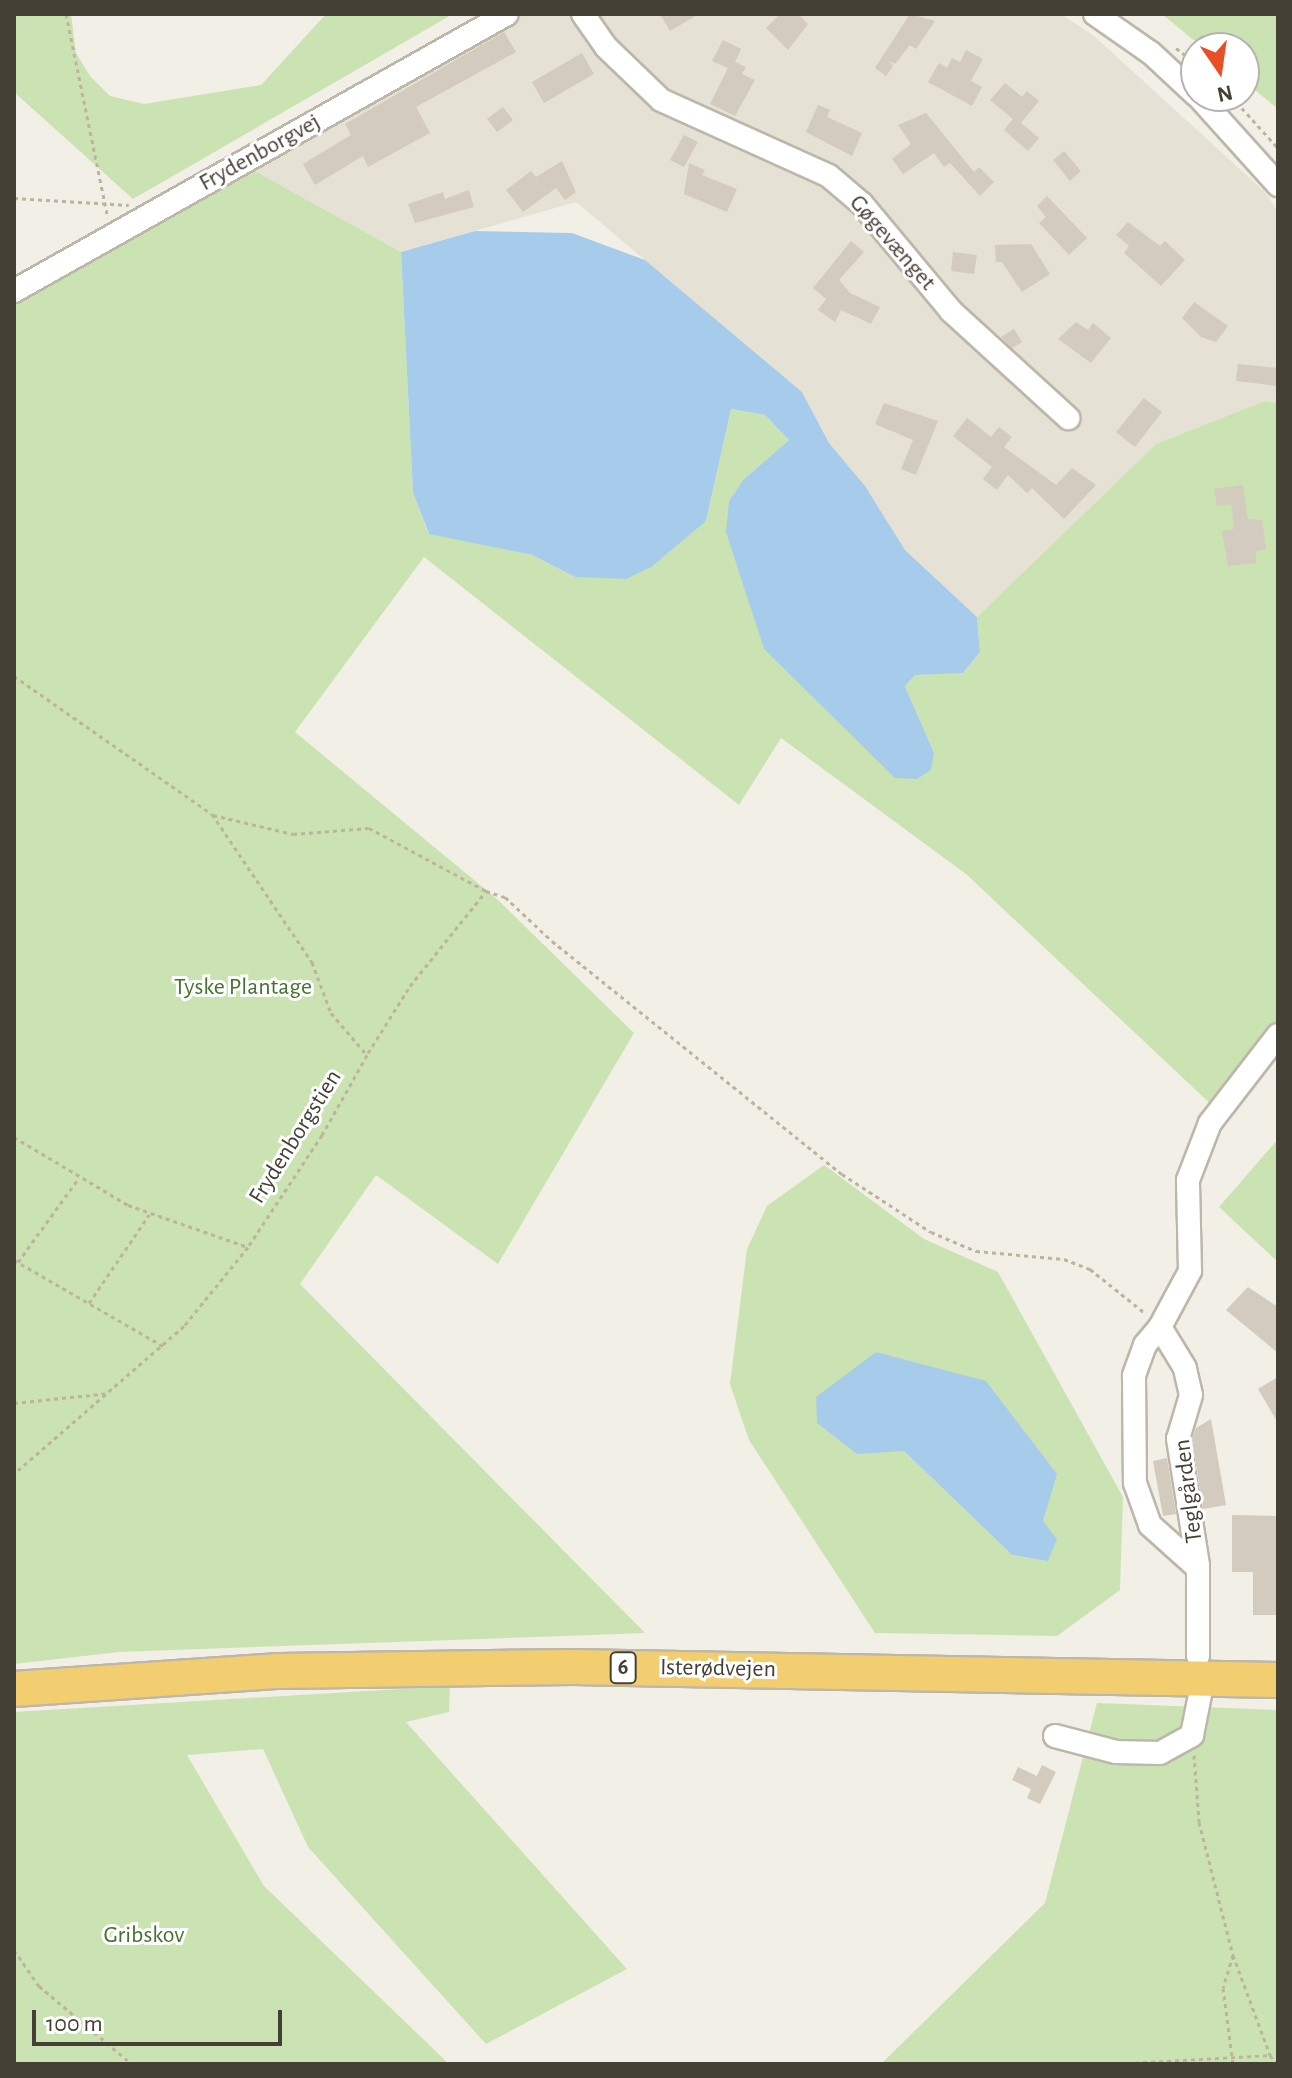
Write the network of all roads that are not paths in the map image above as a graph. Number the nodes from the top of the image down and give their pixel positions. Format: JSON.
{"nodes":[{"id":1,"x":507,"y":14,"type":"edge"},
{"id":2,"x":583,"y":14,"type":"edge"},
{"id":3,"x":1095,"y":14,"type":"edge"},
{"id":4,"x":1180,"y":79,"type":"edge"},
{"id":5,"x":1212,"y":112,"type":"edge"},
{"id":6,"x":1278,"y":185,"type":"edge"},
{"id":7,"x":14,"y":291,"type":"edge"},
{"id":8,"x":1068,"y":418,"type":"dead end"},
{"id":9,"x":1278,"y":1035,"type":"edge"},
{"id":10,"x":1160,"y":1327,"type":"junction"},
{"id":11,"x":1198,"y":1568,"type":"junction"},
{"id":12,"x":1198,"y":1656,"type":"dead end"},
{"id":13,"x":1278,"y":1670,"type":"edge"},
{"id":14,"x":1233,"y":1679,"type":"junction"},
{"id":15,"x":1278,"y":1680,"type":"edge"},
{"id":16,"x":14,"y":1689,"type":"edge"},
{"id":17,"x":1200,"y":1695,"type":"dead end"},
{"id":18,"x":1055,"y":1736,"type":"dead end"}],
"edges":[{"from":1,"to":7,"type":"street","name":"Frydenborgvej"},
{"from":2,"to":8,"type":"street","name":"Gøgevænget"},
{"from":3,"to":4,"type":"street"},
{"from":5,"to":6,"type":"street"},
{"from":9,"to":10,"type":"street"},
{"from":10,"to":11,"type":"street","name":"Teglgården"},
{"from":10,"to":11,"type":"street"},
{"from":11,"to":12,"type":"street","name":"Teglgården"},
{"from":13,"to":14,"type":"highway"},
{"from":14,"to":15,"type":"highway","name":"Isterødvejen","number":"6"},
{"from":14,"to":16,"type":"highway","name":"Isterødvejen","number":"6"},
{"from":17,"to":18,"type":"street"}]}
